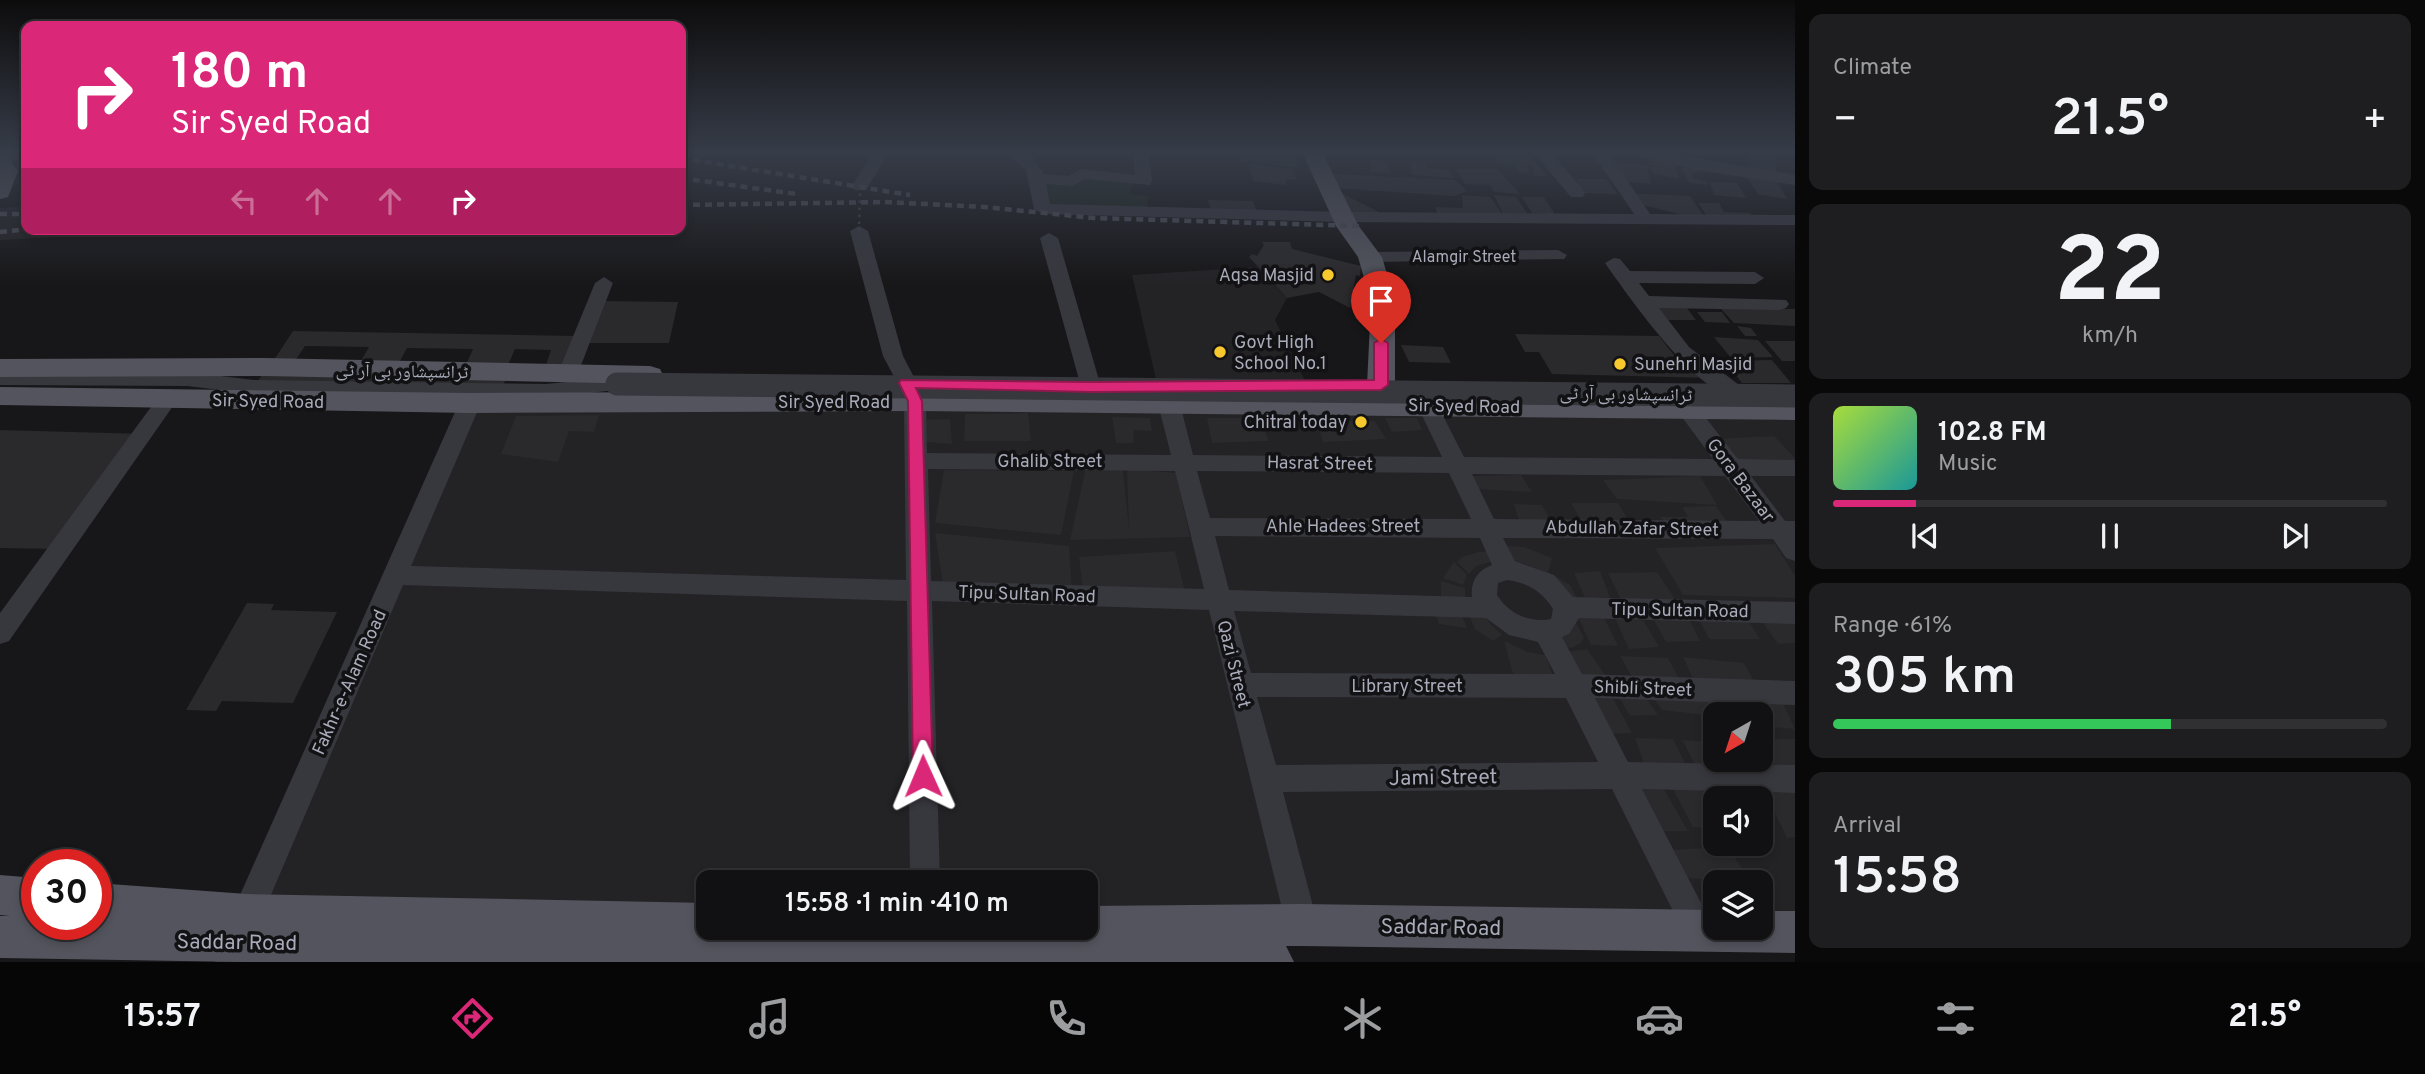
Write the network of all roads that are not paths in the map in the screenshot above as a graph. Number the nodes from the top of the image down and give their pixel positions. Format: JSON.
{"nodes":[{"id":1,"x":1040,"y":197,"type":"edge"},
{"id":2,"x":1333,"y":197,"type":"edge"},
{"id":3,"x":1631,"y":197,"type":"edge"},
{"id":4,"x":1642,"y":213,"type":"dead end"},
{"id":5,"x":1343,"y":217,"type":"junction"},
{"id":6,"x":1795,"y":220,"type":"edge"},
{"id":7,"x":859,"y":230,"type":"road end"},
{"id":8,"x":1049,"y":238,"type":"dead end"},
{"id":9,"x":1558,"y":255,"type":"dead end"},
{"id":10,"x":1370,"y":257,"type":"junction"},
{"id":11,"x":1755,"y":278,"type":"dead end"},
{"id":12,"x":604,"y":283,"type":"dead end"},
{"id":13,"x":1643,"y":302,"type":"junction"},
{"id":14,"x":1779,"y":304,"type":"dead end"},
{"id":15,"x":0,"y":368,"type":"edge"},
{"id":16,"x":568,"y":373,"type":"junction"},
{"id":17,"x":0,"y":378,"type":"edge"},
{"id":18,"x":1091,"y":387,"type":"junction"},
{"id":19,"x":1732,"y":390,"type":"junction"},
{"id":20,"x":911,"y":392,"type":"junction"},
{"id":21,"x":1795,"y":393,"type":"edge"},
{"id":22,"x":1385,"y":395,"type":"junction"},
{"id":23,"x":0,"y":396,"type":"edge"},
{"id":24,"x":166,"y":401,"type":"junction"},
{"id":25,"x":470,"y":403,"type":"junction"},
{"id":26,"x":1169,"y":404,"type":"junction"},
{"id":27,"x":1428,"y":405,"type":"junction"},
{"id":28,"x":1688,"y":409,"type":"junction"},
{"id":29,"x":1795,"y":410,"type":"edge"},
{"id":30,"x":916,"y":461,"type":"junction"},
{"id":31,"x":1183,"y":461,"type":"junction"},
{"id":32,"x":1456,"y":464,"type":"junction"},
{"id":33,"x":1732,"y":467,"type":"junction"},
{"id":34,"x":1795,"y":468,"type":"edge"},
{"id":35,"x":1486,"y":526,"type":"junction"},
{"id":36,"x":1200,"y":527,"type":"junction"},
{"id":37,"x":1787,"y":530,"type":"edge"},
{"id":38,"x":1795,"y":551,"type":"edge"},
{"id":39,"x":1507,"y":570,"type":"junction"},
{"id":40,"x":396,"y":575,"type":"junction"},
{"id":41,"x":919,"y":591,"type":"junction"},
{"id":42,"x":1218,"y":600,"type":"junction"},
{"id":43,"x":1565,"y":607,"type":"junction"},
{"id":44,"x":1491,"y":608,"type":"junction"},
{"id":45,"x":1795,"y":612,"type":"edge"},
{"id":46,"x":0,"y":633,"type":"edge"},
{"id":47,"x":1547,"y":633,"type":"junction"},
{"id":48,"x":1240,"y":685,"type":"junction"},
{"id":49,"x":1575,"y":686,"type":"junction"},
{"id":50,"x":1795,"y":693,"type":"edge"},
{"id":51,"x":1622,"y":775,"type":"junction"},
{"id":52,"x":1264,"y":779,"type":"junction"},
{"id":53,"x":1795,"y":779,"type":"edge"},
{"id":54,"x":925,"y":870,"type":"edge"},
{"id":55,"x":0,"y":895,"type":"edge"},
{"id":56,"x":21,"y":897,"type":"edge"},
{"id":57,"x":112,"y":907,"type":"edge"},
{"id":58,"x":696,"y":924,"type":"edge"},
{"id":59,"x":1302,"y":925,"type":"junction"},
{"id":60,"x":1699,"y":930,"type":"junction"},
{"id":61,"x":1795,"y":932,"type":"edge"},
{"id":62,"x":0,"y":937,"type":"edge"},
{"id":63,"x":239,"y":940,"type":"edge"},
{"id":64,"x":1100,"y":949,"type":"edge"},
{"id":65,"x":1273,"y":962,"type":"edge"}],
"edges":[{"from":1,"to":5,"type":"street"},
{"from":2,"to":5,"type":"main road"},
{"from":3,"to":4,"type":"street"},
{"from":5,"to":6,"type":"street"},
{"from":5,"to":10,"type":"main road"},
{"from":7,"to":20,"type":"street"},
{"from":8,"to":18,"type":"street"},
{"from":9,"to":10,"type":"street","name":"Alamgir Street"},
{"from":10,"to":22,"type":"main road"},
{"from":11,"to":13,"type":"street"},
{"from":12,"to":16,"type":"street"},
{"from":13,"to":14,"type":"street"},
{"from":13,"to":19,"type":"street"},
{"from":15,"to":16,"type":"main road"},
{"from":16,"to":20,"type":"main road"},
{"from":17,"to":21,"type":"street","name":"ٹرانسپشاور بی آر ٹی","bridge":true},
{"from":18,"to":20,"type":"main road","name":"Sir Syed Road"},
{"from":18,"to":22,"type":"main road","name":"Sir Syed Road"},
{"from":19,"to":21,"type":"main road","name":"Sir Syed Road"},
{"from":19,"to":22,"type":"main road","name":"Sir Syed Road"},
{"from":20,"to":25,"type":"main road","name":"Sir Syed Road"},
{"from":20,"to":26,"type":"main road","name":"Sir Syed Road"},
{"from":20,"to":30,"type":"street"},
{"from":22,"to":26,"type":"main road","name":"Sir Syed Road"},
{"from":22,"to":27,"type":"main road","name":"Sir Syed Road"},
{"from":23,"to":24,"type":"main road","name":"Sir Syed Road"},
{"from":24,"to":25,"type":"main road","name":"Sir Syed Road"},
{"from":24,"to":46,"type":"street"},
{"from":25,"to":40,"type":"street","name":"Fakhr-e-Alam Road"},
{"from":26,"to":31,"type":"street","name":"Qazi Street"},
{"from":27,"to":28,"type":"main road","name":"Sir Syed Road"},
{"from":27,"to":32,"type":"street"},
{"from":28,"to":29,"type":"main road","name":"Sir Syed Road"},
{"from":28,"to":33,"type":"street","name":"Gora Bazaar"},
{"from":30,"to":31,"type":"street","name":"Ghalib Street"},
{"from":30,"to":41,"type":"street"},
{"from":31,"to":32,"type":"street","name":"Hasrat Street"},
{"from":31,"to":36,"type":"street","name":"Qazi Street"},
{"from":32,"to":33,"type":"street","name":"Hasrat Street"},
{"from":32,"to":35,"type":"street"},
{"from":33,"to":34,"type":"street","name":"Hasrat Street"},
{"from":33,"to":37,"type":"street","name":"Gora Bazaar"},
{"from":35,"to":36,"type":"street","name":"Ahle Hadees Street"},
{"from":35,"to":37,"type":"street","name":"Abdullah Zafar Street"},
{"from":35,"to":39,"type":"street"},
{"from":36,"to":42,"type":"street","name":"Qazi Street"},
{"from":37,"to":38,"type":"street","name":"Gora Bazaar"},
{"from":39,"to":43,"type":"street"},
{"from":39,"to":44,"type":"street"},
{"from":40,"to":41,"type":"street","name":"Tipu Sultan Road"},
{"from":40,"to":63,"type":"street","name":"Fakhr-e-Alam Road"},
{"from":41,"to":42,"type":"street","name":"Tipu Sultan Road"},
{"from":41,"to":54,"type":"street"},
{"from":42,"to":44,"type":"street","name":"Tipu Sultan Road"},
{"from":42,"to":48,"type":"street","name":"Qazi Street"},
{"from":43,"to":45,"type":"street","name":"Tipu Sultan Road"},
{"from":43,"to":47,"type":"street"},
{"from":44,"to":47,"type":"street"},
{"from":47,"to":49,"type":"street"},
{"from":48,"to":49,"type":"street","name":"Library Street"},
{"from":48,"to":52,"type":"street","name":"Qazi Street"},
{"from":49,"to":50,"type":"street","name":"Shibli Street"},
{"from":49,"to":51,"type":"street"},
{"from":51,"to":52,"type":"street","name":"Jami Street"},
{"from":51,"to":53,"type":"street","name":"Jami Street"},
{"from":51,"to":60,"type":"street"},
{"from":52,"to":59,"type":"street","name":"Qazi Street"},
{"from":55,"to":56,"type":"main road"},
{"from":57,"to":63,"type":"main road","name":"Saddar Road"},
{"from":58,"to":63,"type":"main road","name":"Saddar Road"},
{"from":59,"to":60,"type":"main road","name":"Saddar Road"},
{"from":59,"to":64,"type":"main road","name":"Saddar Road"},
{"from":60,"to":61,"type":"main road","name":"Saddar Road"},
{"from":62,"to":63,"type":"main road","name":"Saddar Road"},
{"from":63,"to":64,"type":"main road","name":"Saddar Road"},
{"from":64,"to":65,"type":"main road","name":"Saddar Road"}]}
